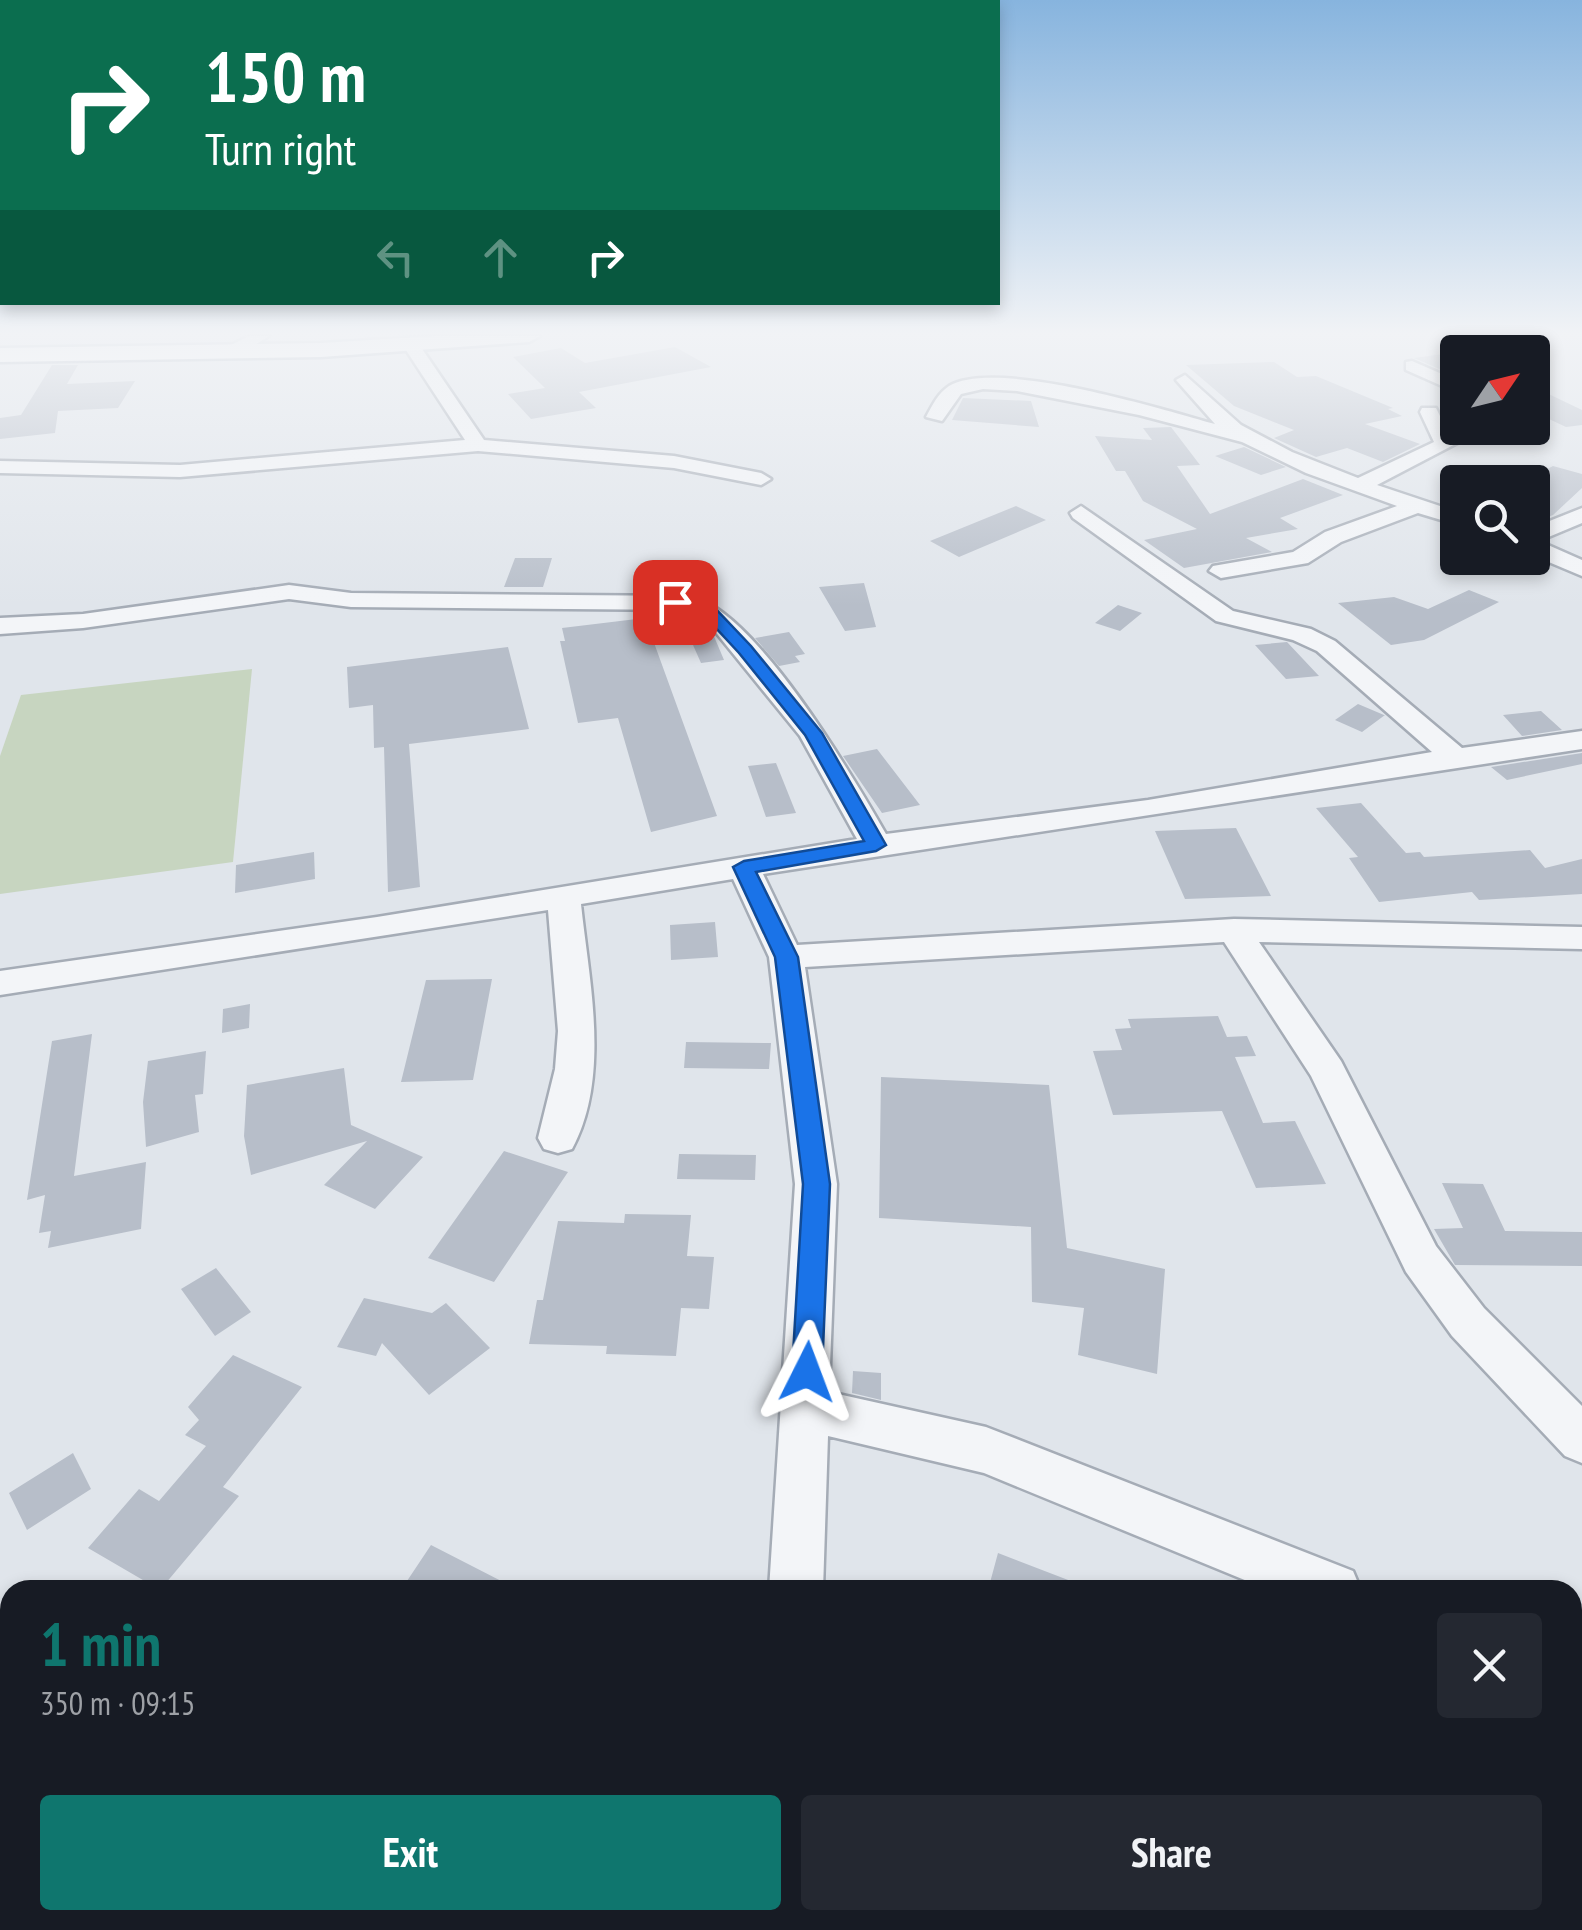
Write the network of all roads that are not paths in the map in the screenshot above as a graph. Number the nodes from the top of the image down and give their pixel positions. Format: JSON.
{"nodes":[{"id":1,"x":466,"y":426,"type":"edge"},
{"id":2,"x":1201,"y":426,"type":"edge"},
{"id":3,"x":1232,"y":426,"type":"edge"},
{"id":4,"x":1249,"y":438,"type":"junction"},
{"id":5,"x":478,"y":444,"type":"junction"},
{"id":6,"x":1440,"y":444,"type":"edge"},
{"id":7,"x":0,"y":467,"type":"edge"},
{"id":8,"x":762,"y":479,"type":"dead end"},
{"id":9,"x":1361,"y":486,"type":"junction"},
{"id":10,"x":1418,"y":505,"type":"junction"},
{"id":11,"x":1082,"y":513,"type":"dead end"},
{"id":12,"x":1440,"y":513,"type":"edge"},
{"id":13,"x":1582,"y":515,"type":"edge"},
{"id":14,"x":1550,"y":528,"type":"edge"},
{"id":15,"x":1550,"y":554,"type":"edge"},
{"id":16,"x":1582,"y":569,"type":"edge"},
{"id":17,"x":1221,"y":571,"type":"dead end"},
{"id":18,"x":0,"y":626,"type":"edge"},
{"id":19,"x":1582,"y":740,"type":"edge"},
{"id":20,"x":1455,"y":757,"type":"junction"},
{"id":21,"x":876,"y":845,"type":"junction"},
{"id":22,"x":744,"y":867,"type":"junction"},
{"id":23,"x":564,"y":897,"type":"junction"},
{"id":24,"x":1234,"y":930,"type":"junction"},
{"id":25,"x":1582,"y":938,"type":"edge"},
{"id":26,"x":786,"y":957,"type":"junction"},
{"id":27,"x":0,"y":983,"type":"edge"},
{"id":28,"x":558,"y":1138,"type":"dead end"},
{"id":29,"x":805,"y":1410,"type":"junction"},
{"id":30,"x":1582,"y":1440,"type":"edge"},
{"id":31,"x":796,"y":1580,"type":"edge"},
{"id":32,"x":1309,"y":1580,"type":"edge"}],
"edges":[{"from":1,"to":5,"type":"street"},
{"from":2,"to":4,"type":"street"},
{"from":3,"to":4,"type":"street"},
{"from":4,"to":9,"type":"street"},
{"from":5,"to":7,"type":"street"},
{"from":5,"to":8,"type":"street"},
{"from":6,"to":9,"type":"street"},
{"from":9,"to":10,"type":"street"},
{"from":10,"to":12,"type":"street"},
{"from":10,"to":17,"type":"street"},
{"from":11,"to":20,"type":"street"},
{"from":13,"to":14,"type":"street"},
{"from":15,"to":16,"type":"street"},
{"from":18,"to":21,"type":"street"},
{"from":19,"to":20,"type":"street"},
{"from":20,"to":21,"type":"street"},
{"from":21,"to":22,"type":"street"},
{"from":22,"to":23,"type":"street"},
{"from":22,"to":26,"type":"street"},
{"from":23,"to":27,"type":"street"},
{"from":23,"to":28,"type":"street"},
{"from":24,"to":25,"type":"street"},
{"from":24,"to":26,"type":"street"},
{"from":24,"to":30,"type":"street"},
{"from":26,"to":29,"type":"street"},
{"from":29,"to":31,"type":"street"},
{"from":29,"to":32,"type":"street"}]}
